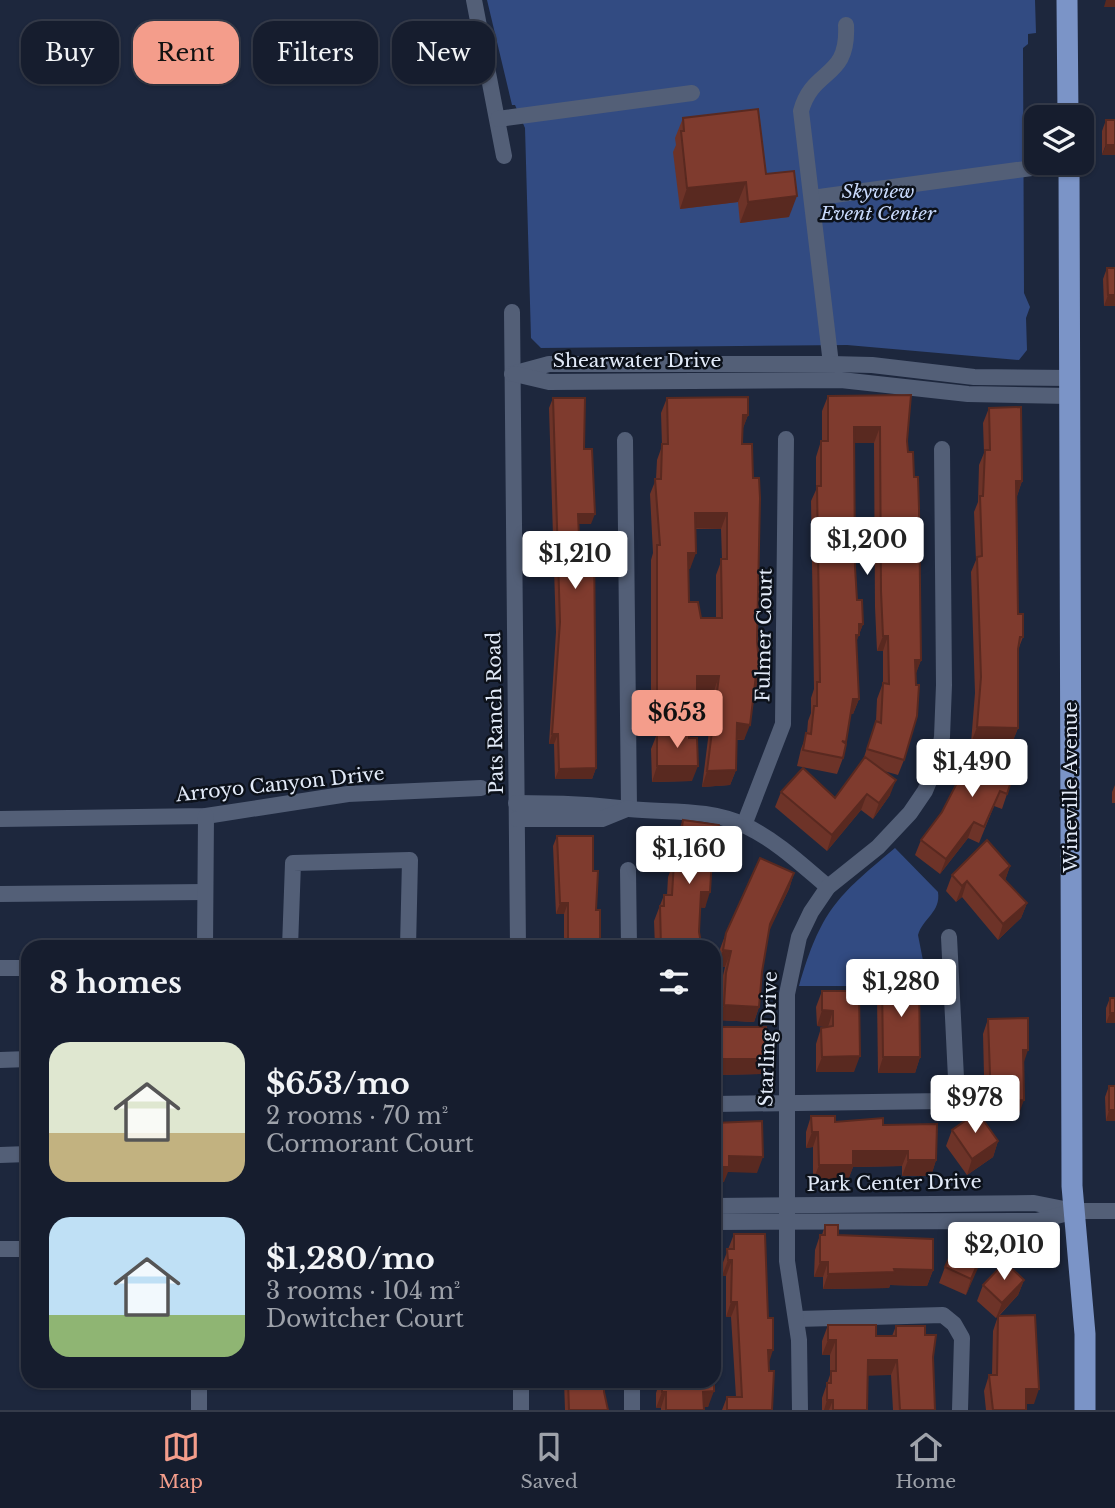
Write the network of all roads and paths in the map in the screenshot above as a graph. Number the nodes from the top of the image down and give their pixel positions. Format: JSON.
{"nodes":[{"id":1,"x":474,"y":0,"type":"edge"},
{"id":2,"x":1067,"y":0,"type":"edge"},
{"id":3,"x":846,"y":24,"type":"dead end"},
{"id":4,"x":692,"y":93,"type":"dead end"},
{"id":5,"x":1068,"y":105,"type":"edge"},
{"id":6,"x":498,"y":119,"type":"junction"},
{"id":7,"x":504,"y":156,"type":"dead end"},
{"id":8,"x":1024,"y":169,"type":"edge"},
{"id":9,"x":1069,"y":175,"type":"edge"},
{"id":10,"x":812,"y":198,"type":"junction"},
{"id":11,"x":512,"y":312,"type":"dead end"},
{"id":12,"x":831,"y":364,"type":"junction"},
{"id":13,"x":512,"y":373,"type":"junction"},
{"id":14,"x":1070,"y":387,"type":"junction"},
{"id":15,"x":786,"y":439,"type":"dead end"},
{"id":16,"x":625,"y":440,"type":"dead end"},
{"id":17,"x":942,"y":449,"type":"dead end"},
{"id":18,"x":481,"y":788,"type":"dead end"},
{"id":19,"x":629,"y":808,"type":"junction"},
{"id":20,"x":517,"y":811,"type":"junction"},
{"id":21,"x":206,"y":816,"type":"junction"},
{"id":22,"x":0,"y":819,"type":"edge"},
{"id":23,"x":744,"y":825,"type":"junction"},
{"id":24,"x":628,"y":870,"type":"dead end"},
{"id":25,"x":828,"y":887,"type":"junction"},
{"id":26,"x":205,"y":892,"type":"junction"},
{"id":27,"x":0,"y":894,"type":"edge"},
{"id":28,"x":949,"y":937,"type":"dead end"},
{"id":29,"x":205,"y":940,"type":"edge"},
{"id":30,"x":289,"y":940,"type":"edge"},
{"id":31,"x":408,"y":940,"type":"edge"},
{"id":32,"x":518,"y":940,"type":"edge"},
{"id":33,"x":629,"y":940,"type":"edge"},
{"id":34,"x":0,"y":968,"type":"edge"},
{"id":35,"x":21,"y":968,"type":"edge"},
{"id":36,"x":21,"y":1059,"type":"edge"},
{"id":37,"x":0,"y":1060,"type":"edge"},
{"id":38,"x":787,"y":1103,"type":"junction"},
{"id":39,"x":721,"y":1104,"type":"edge"},
{"id":40,"x":21,"y":1154,"type":"edge"},
{"id":41,"x":0,"y":1155,"type":"edge"},
{"id":42,"x":721,"y":1207,"type":"edge"},
{"id":43,"x":1074,"y":1211,"type":"junction"},
{"id":44,"x":1115,"y":1211,"type":"edge"},
{"id":45,"x":787,"y":1214,"type":"junction"},
{"id":46,"x":721,"y":1221,"type":"edge"},
{"id":47,"x":0,"y":1249,"type":"edge"},
{"id":48,"x":21,"y":1249,"type":"edge"},
{"id":49,"x":797,"y":1319,"type":"junction"},
{"id":50,"x":199,"y":1388,"type":"edge"},
{"id":51,"x":521,"y":1388,"type":"edge"},
{"id":52,"x":632,"y":1388,"type":"edge"},
{"id":53,"x":199,"y":1410,"type":"edge"},
{"id":54,"x":521,"y":1410,"type":"edge"},
{"id":55,"x":632,"y":1410,"type":"edge"},
{"id":56,"x":800,"y":1410,"type":"edge"},
{"id":57,"x":960,"y":1410,"type":"edge"},
{"id":58,"x":1085,"y":1410,"type":"edge"}],
"edges":[{"from":1,"to":6,"type":"street"},
{"from":2,"to":5,"type":"main road"},
{"from":3,"to":10,"type":"street"},
{"from":4,"to":6,"type":"street"},
{"from":6,"to":7,"type":"street"},
{"from":8,"to":10,"type":"street"},
{"from":9,"to":14,"type":"main road","name":"Wineville Avenue"},
{"from":10,"to":12,"type":"street"},
{"from":11,"to":13,"type":"street","name":"Pats Ranch Road"},
{"from":12,"to":13,"type":"street","name":"Shearwater Drive"},
{"from":12,"to":14,"type":"street","name":"Shearwater Drive"},
{"from":13,"to":14,"type":"street","name":"Shearwater Drive"},
{"from":13,"to":20,"type":"street","name":"Pats Ranch Road"},
{"from":14,"to":43,"type":"main road","name":"Wineville Avenue"},
{"from":15,"to":23,"type":"street","name":"Fulmer Court"},
{"from":16,"to":19,"type":"street"},
{"from":17,"to":25,"type":"street","name":"Starling Drive"},
{"from":18,"to":21,"type":"street","name":"Arroyo Canyon Drive"},
{"from":19,"to":20,"type":"street"},
{"from":19,"to":23,"type":"street"},
{"from":20,"to":32,"type":"street","name":"Pats Ranch Road"},
{"from":21,"to":22,"type":"street","name":"Arroyo Canyon Drive"},
{"from":21,"to":26,"type":"street"},
{"from":23,"to":25,"type":"street"},
{"from":24,"to":33,"type":"street"},
{"from":25,"to":38,"type":"street","name":"Starling Drive"},
{"from":26,"to":27,"type":"street"},
{"from":26,"to":29,"type":"street"},
{"from":28,"to":38,"type":"street"},
{"from":30,"to":31,"type":"street"},
{"from":34,"to":35,"type":"street"},
{"from":36,"to":37,"type":"street"},
{"from":38,"to":39,"type":"street"},
{"from":38,"to":45,"type":"street","name":"Starling Drive"},
{"from":40,"to":41,"type":"street"},
{"from":42,"to":45,"type":"street","name":"Park Center Drive"},
{"from":43,"to":44,"type":"street","name":"Park Center Drive"},
{"from":43,"to":45,"type":"street","name":"Park Center Drive"},
{"from":43,"to":58,"type":"main road","name":"Wineville Avenue"},
{"from":45,"to":46,"type":"street","name":"Park Center Drive"},
{"from":45,"to":49,"type":"street","name":"Starling Drive"},
{"from":47,"to":48,"type":"street"},
{"from":49,"to":56,"type":"street","name":"Starling Drive"},
{"from":49,"to":57,"type":"street"},
{"from":50,"to":53,"type":"street"},
{"from":51,"to":54,"type":"street"},
{"from":52,"to":55,"type":"street"}]}
